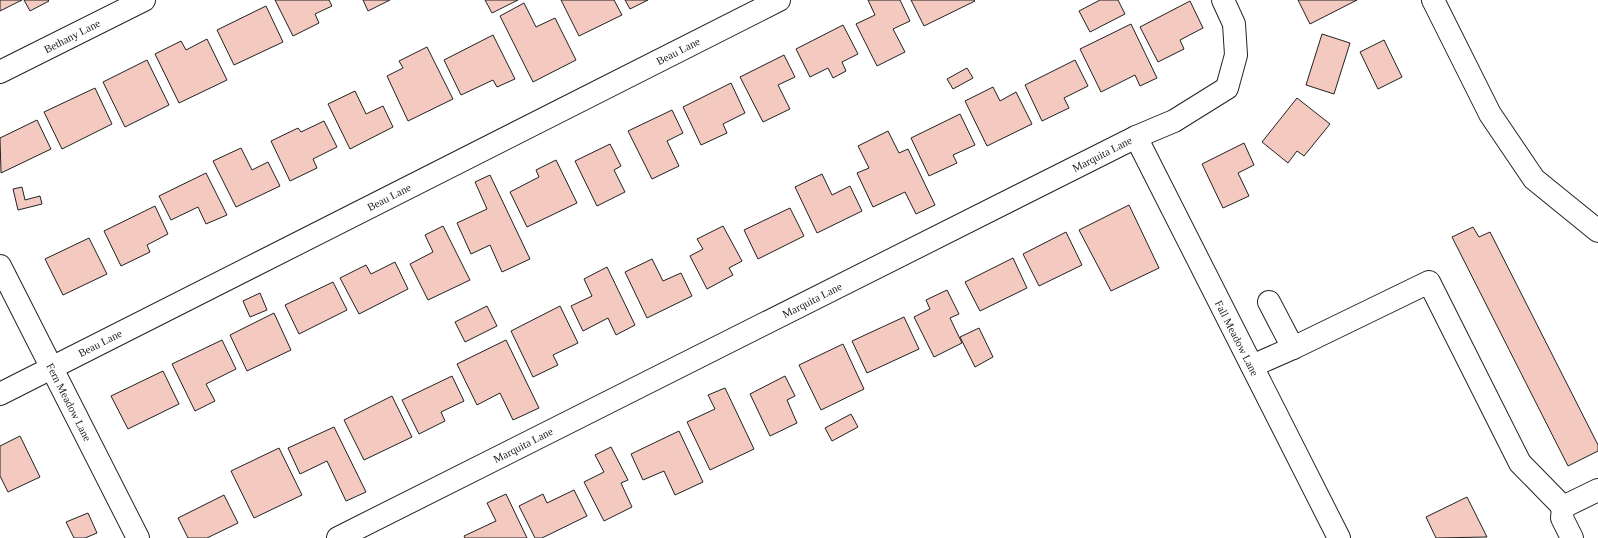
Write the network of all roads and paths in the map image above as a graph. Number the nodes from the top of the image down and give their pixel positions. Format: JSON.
{"nodes":[{"id":1,"x":144,"y":0,"type":"edge"},
{"id":2,"x":778,"y":0,"type":"edge"},
{"id":3,"x":1223,"y":0,"type":"edge"},
{"id":4,"x":1433,"y":0,"type":"edge"},
{"id":5,"x":0,"y":72,"type":"edge"},
{"id":6,"x":1136,"y":137,"type":"junction"},
{"id":7,"x":1598,"y":231,"type":"edge"},
{"id":8,"x":0,"y":266,"type":"edge"},
{"id":9,"x":1268,"y":302,"type":"dead end"},
{"id":10,"x":1293,"y":348,"type":"junction"},
{"id":11,"x":1252,"y":366,"type":"junction"},
{"id":12,"x":52,"y":368,"type":"junction"},
{"id":13,"x":0,"y":394,"type":"edge"},
{"id":14,"x":1598,"y":490,"type":"edge"},
{"id":15,"x":1563,"y":507,"type":"junction"},
{"id":16,"x":138,"y":538,"type":"edge"},
{"id":17,"x":338,"y":538,"type":"edge"},
{"id":18,"x":1339,"y":538,"type":"edge"},
{"id":19,"x":1572,"y":538,"type":"edge"}],
"edges":[{"from":1,"to":5,"type":"street","name":"Bethany Lane"},
{"from":2,"to":12,"type":"street","name":"Beau Lane"},
{"from":3,"to":6,"type":"street","name":"Marquita Lane"},
{"from":4,"to":7,"type":"street"},
{"from":6,"to":11,"type":"street","name":"Fall Meadow Lane"},
{"from":6,"to":17,"type":"street","name":"Marquita Lane"},
{"from":8,"to":12,"type":"street","name":"Fern Meadow Lane"},
{"from":9,"to":10,"type":"street"},
{"from":10,"to":11,"type":"street"},
{"from":10,"to":15,"type":"street"},
{"from":11,"to":18,"type":"street","name":"Fall Meadow Lane"},
{"from":12,"to":13,"type":"street","name":"Beau Lane"},
{"from":12,"to":16,"type":"street","name":"Fern Meadow Lane"},
{"from":14,"to":15,"type":"street"},
{"from":15,"to":19,"type":"street"}]}
